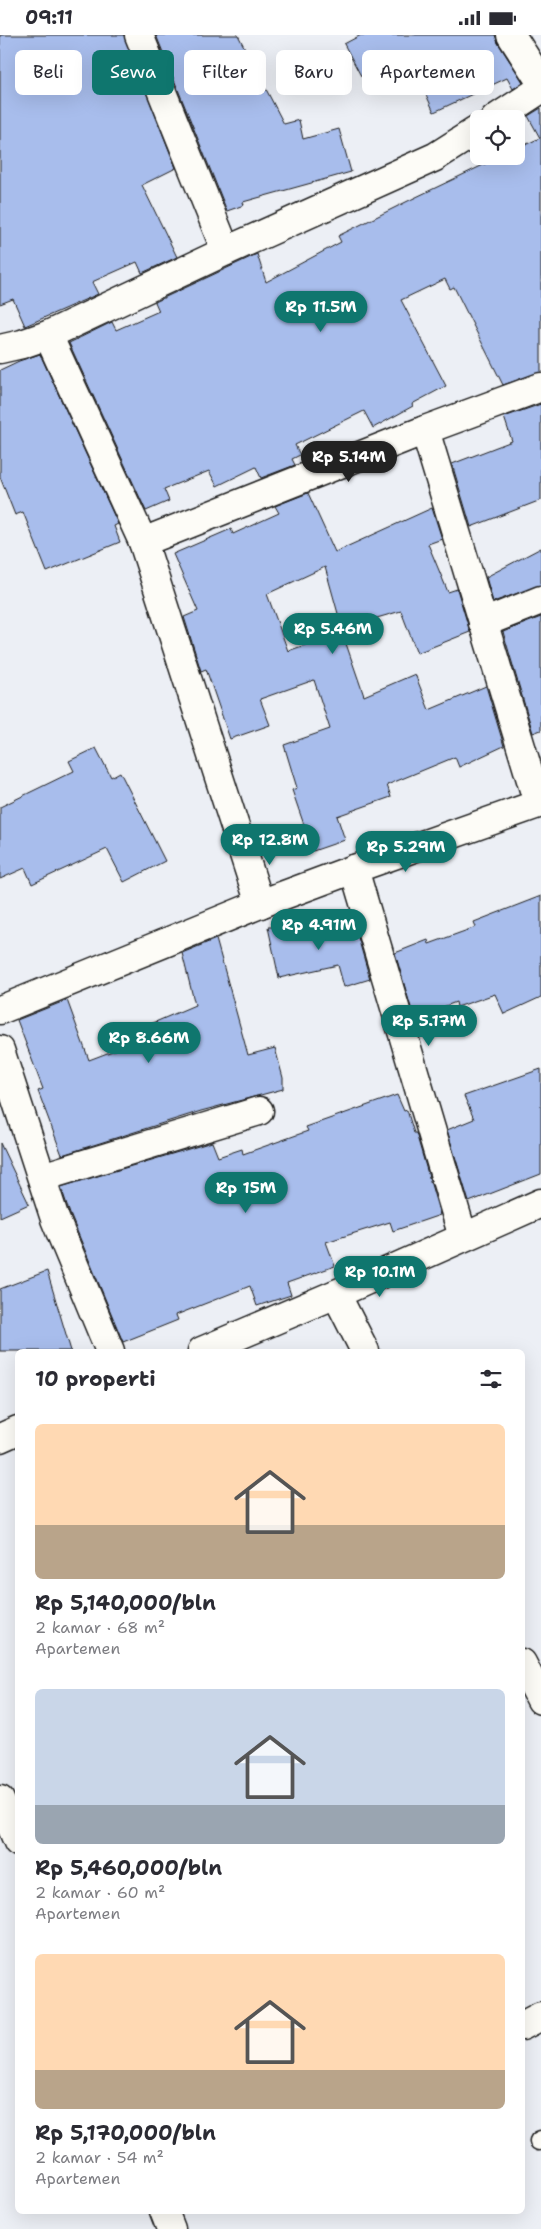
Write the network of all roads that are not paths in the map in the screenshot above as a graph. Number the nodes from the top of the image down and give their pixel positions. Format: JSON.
{"nodes":[{"id":1,"x":139,"y":35,"type":"edge"},
{"id":2,"x":511,"y":35,"type":"edge"},
{"id":3,"x":541,"y":82,"type":"edge"},
{"id":4,"x":541,"y":89,"type":"edge"},
{"id":5,"x":509,"y":110,"type":"edge"},
{"id":6,"x":470,"y":135,"type":"edge"},
{"id":7,"x":226,"y":251,"type":"junction"},
{"id":8,"x":48,"y":335,"type":"junction"},
{"id":9,"x":0,"y":349,"type":"edge"},
{"id":10,"x":541,"y":387,"type":"edge"},
{"id":11,"x":425,"y":430,"type":"junction"},
{"id":12,"x":143,"y":542,"type":"junction"},
{"id":13,"x":541,"y":600,"type":"edge"},
{"id":14,"x":483,"y":623,"type":"junction"},
{"id":15,"x":539,"y":803,"type":"edge"},
{"id":16,"x":354,"y":869,"type":"junction"},
{"id":17,"x":260,"y":905,"type":"junction"},
{"id":18,"x":0,"y":1011,"type":"edge"},
{"id":19,"x":0,"y":1050,"type":"edge"},
{"id":20,"x":259,"y":1111,"type":"dead end"},
{"id":21,"x":42,"y":1177,"type":"junction"},
{"id":22,"x":541,"y":1203,"type":"edge"},
{"id":23,"x":463,"y":1237,"type":"junction"},
{"id":24,"x":336,"y":1295,"type":"junction"},
{"id":25,"x":109,"y":1349,"type":"edge"},
{"id":26,"x":207,"y":1349,"type":"edge"},
{"id":27,"x":364,"y":1349,"type":"edge"},
{"id":28,"x":15,"y":1431,"type":"edge"},
{"id":29,"x":0,"y":1438,"type":"edge"},
{"id":30,"x":525,"y":1669,"type":"edge"},
{"id":31,"x":541,"y":1700,"type":"edge"},
{"id":32,"x":0,"y":1800,"type":"edge"},
{"id":33,"x":15,"y":1835,"type":"edge"},
{"id":34,"x":541,"y":2016,"type":"edge"},
{"id":35,"x":525,"y":2024,"type":"edge"},
{"id":36,"x":165,"y":2214,"type":"edge"},
{"id":37,"x":171,"y":2229,"type":"edge"}],
"edges":[{"from":1,"to":7,"type":"street"},
{"from":2,"to":3,"type":"street"},
{"from":4,"to":5,"type":"street"},
{"from":6,"to":7,"type":"street"},
{"from":7,"to":8,"type":"street"},
{"from":8,"to":9,"type":"street"},
{"from":8,"to":12,"type":"street"},
{"from":10,"to":11,"type":"street"},
{"from":11,"to":12,"type":"street"},
{"from":11,"to":14,"type":"street"},
{"from":12,"to":17,"type":"street"},
{"from":13,"to":14,"type":"street"},
{"from":14,"to":15,"type":"street"},
{"from":15,"to":16,"type":"street"},
{"from":16,"to":17,"type":"street"},
{"from":16,"to":23,"type":"street"},
{"from":17,"to":18,"type":"street"},
{"from":19,"to":21,"type":"street"},
{"from":20,"to":21,"type":"street"},
{"from":21,"to":25,"type":"street"},
{"from":22,"to":23,"type":"street"},
{"from":23,"to":24,"type":"street"},
{"from":24,"to":26,"type":"street"},
{"from":24,"to":27,"type":"street"},
{"from":28,"to":29,"type":"street"},
{"from":30,"to":31,"type":"street"},
{"from":32,"to":33,"type":"street"},
{"from":34,"to":35,"type":"street"},
{"from":36,"to":37,"type":"street"}]}
